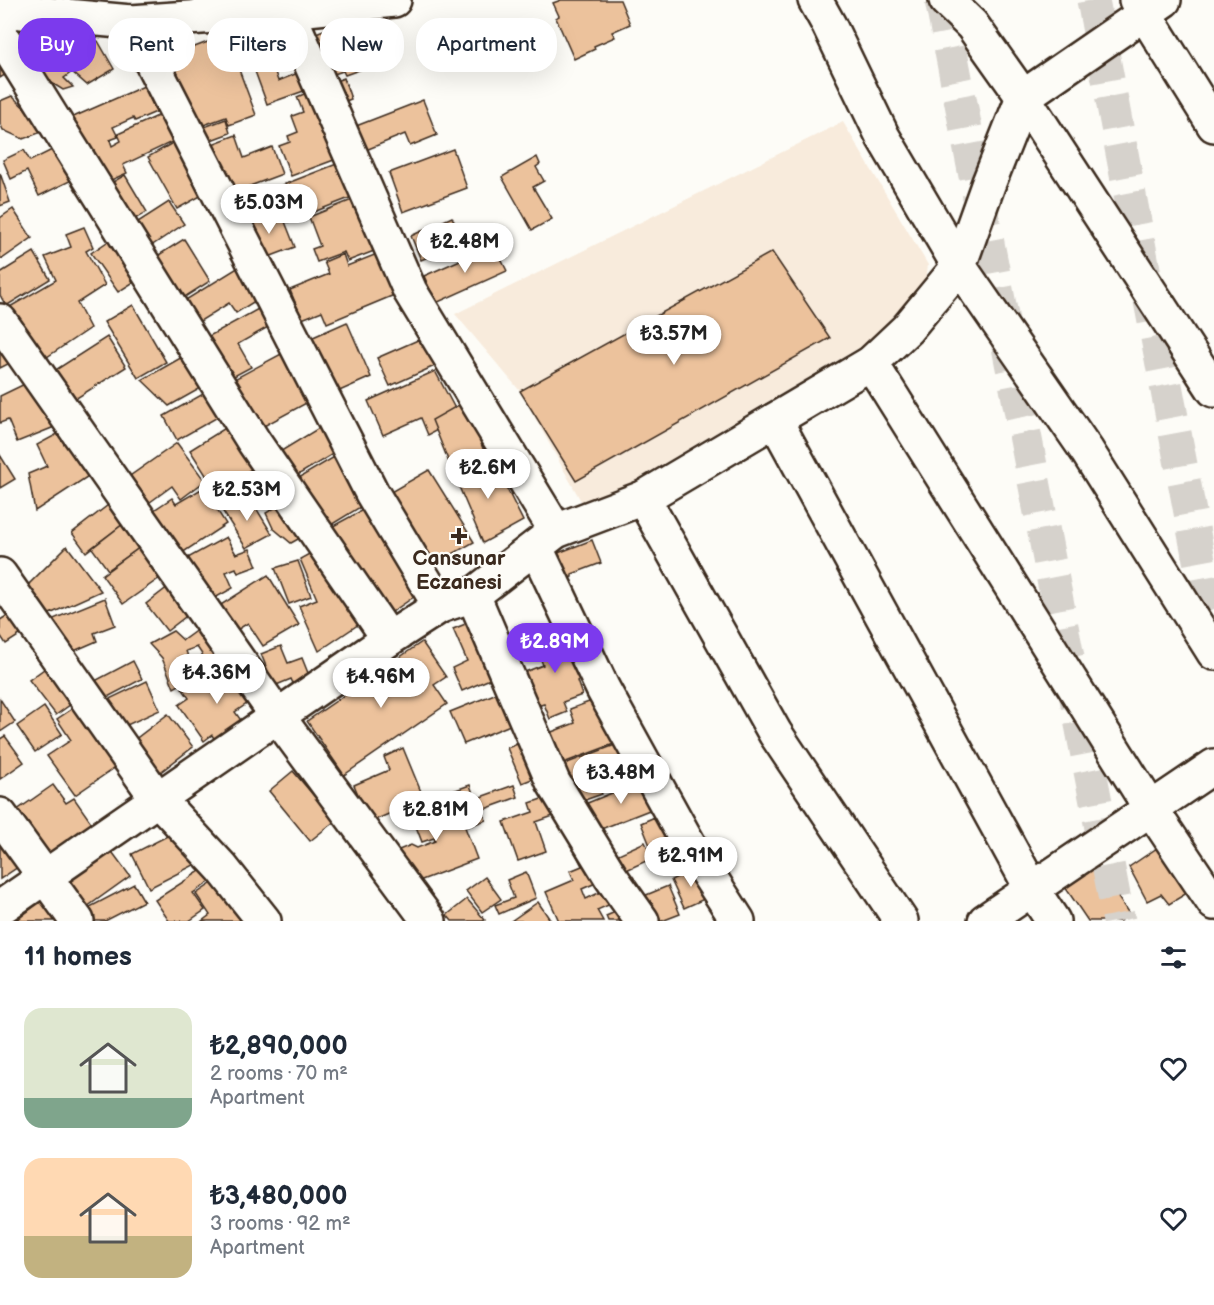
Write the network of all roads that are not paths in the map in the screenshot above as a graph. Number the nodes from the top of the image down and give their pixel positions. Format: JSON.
{"nodes":[{"id":1,"x":394,"y":0,"type":"edge"},
{"id":2,"x":815,"y":0,"type":"edge"},
{"id":3,"x":946,"y":0,"type":"edge"},
{"id":4,"x":1148,"y":5,"type":"edge"},
{"id":5,"x":242,"y":7,"type":"edge"},
{"id":6,"x":84,"y":9,"type":"edge"},
{"id":7,"x":0,"y":10,"type":"edge"},
{"id":8,"x":165,"y":10,"type":"edge"},
{"id":9,"x":288,"y":11,"type":"junction"},
{"id":10,"x":117,"y":18,"type":"edge"},
{"id":11,"x":142,"y":18,"type":"edge"},
{"id":12,"x":0,"y":34,"type":"edge"},
{"id":13,"x":157,"y":72,"type":"edge"},
{"id":14,"x":1023,"y":96,"type":"junction"},
{"id":15,"x":1214,"y":124,"type":"edge"},
{"id":16,"x":959,"y":266,"type":"junction"},
{"id":17,"x":0,"y":321,"type":"edge"},
{"id":18,"x":871,"y":363,"type":"junction"},
{"id":19,"x":1214,"y":390,"type":"edge"},
{"id":20,"x":775,"y":420,"type":"junction"},
{"id":21,"x":644,"y":498,"type":"junction"},
{"id":22,"x":546,"y":540,"type":"junction"},
{"id":23,"x":0,"y":575,"type":"edge"},
{"id":24,"x":473,"y":595,"type":"junction"},
{"id":25,"x":440,"y":606,"type":"junction"},
{"id":26,"x":389,"y":639,"type":"junction"},
{"id":27,"x":1214,"y":653,"type":"edge"},
{"id":28,"x":278,"y":717,"type":"junction"},
{"id":29,"x":1214,"y":766,"type":"edge"},
{"id":30,"x":157,"y":798,"type":"junction"},
{"id":31,"x":1151,"y":809,"type":"junction"},
{"id":32,"x":0,"y":815,"type":"edge"},
{"id":33,"x":44,"y":877,"type":"junction"},
{"id":34,"x":1032,"y":889,"type":"junction"},
{"id":35,"x":1214,"y":903,"type":"edge"},
{"id":36,"x":0,"y":908,"type":"edge"},
{"id":37,"x":77,"y":921,"type":"edge"},
{"id":38,"x":264,"y":921,"type":"edge"},
{"id":39,"x":429,"y":921,"type":"edge"},
{"id":40,"x":642,"y":921,"type":"edge"},
{"id":41,"x":738,"y":921,"type":"edge"},
{"id":42,"x":901,"y":921,"type":"edge"},
{"id":43,"x":985,"y":921,"type":"edge"},
{"id":44,"x":1053,"y":921,"type":"edge"}],
"edges":[{"from":1,"to":9,"type":"street"},
{"from":2,"to":16,"type":"street"},
{"from":3,"to":14,"type":"street"},
{"from":4,"to":14,"type":"street"},
{"from":4,"to":15,"type":"street"},
{"from":5,"to":8,"type":"street"},
{"from":5,"to":9,"type":"street"},
{"from":6,"to":7,"type":"street"},
{"from":6,"to":10,"type":"street"},
{"from":8,"to":11,"type":"street"},
{"from":9,"to":22,"type":"street"},
{"from":12,"to":26,"type":"street"},
{"from":13,"to":25,"type":"street"},
{"from":14,"to":16,"type":"street"},
{"from":14,"to":19,"type":"street"},
{"from":16,"to":18,"type":"street"},
{"from":16,"to":27,"type":"street"},
{"from":17,"to":28,"type":"street"},
{"from":18,"to":20,"type":"street"},
{"from":18,"to":31,"type":"street"},
{"from":20,"to":21,"type":"street"},
{"from":20,"to":34,"type":"street"},
{"from":21,"to":22,"type":"street"},
{"from":21,"to":42,"type":"street"},
{"from":22,"to":24,"type":"street"},
{"from":22,"to":41,"type":"street"},
{"from":23,"to":30,"type":"street"},
{"from":24,"to":25,"type":"street"},
{"from":24,"to":40,"type":"street"},
{"from":25,"to":26,"type":"street"},
{"from":26,"to":28,"type":"street"},
{"from":28,"to":30,"type":"street"},
{"from":28,"to":39,"type":"street"},
{"from":29,"to":31,"type":"street"},
{"from":30,"to":33,"type":"street"},
{"from":30,"to":38,"type":"street"},
{"from":31,"to":34,"type":"street"},
{"from":31,"to":35,"type":"street"},
{"from":32,"to":33,"type":"street"},
{"from":33,"to":36,"type":"street"},
{"from":33,"to":37,"type":"street"},
{"from":34,"to":43,"type":"street"},
{"from":34,"to":44,"type":"street"}]}
